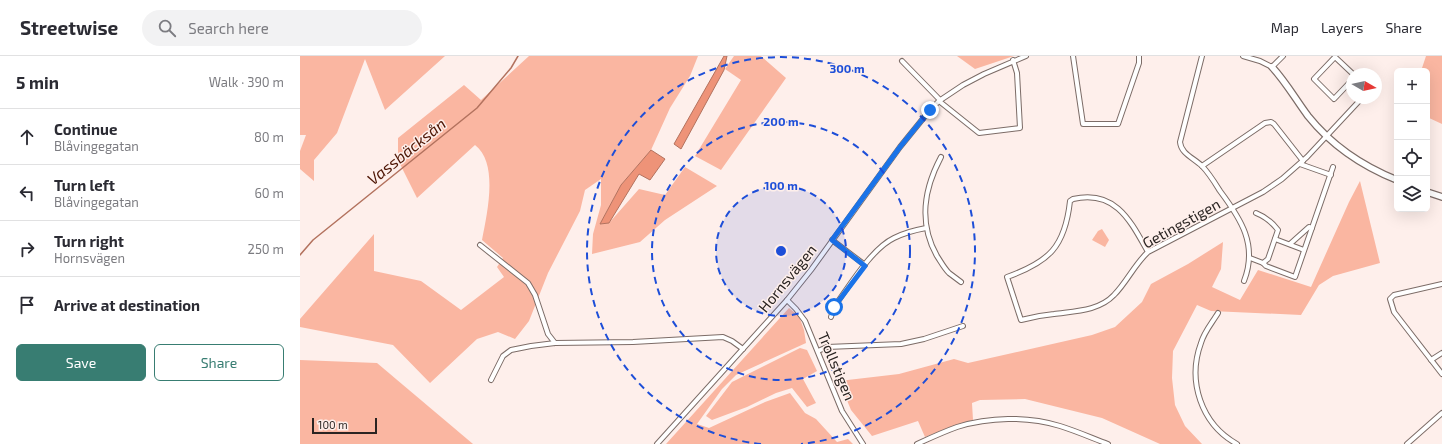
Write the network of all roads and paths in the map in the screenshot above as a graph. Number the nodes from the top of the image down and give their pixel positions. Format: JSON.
{"nodes":[{"id":1,"x":1026,"y":56,"type":"edge"},
{"id":2,"x":1073,"y":56,"type":"edge"},
{"id":3,"x":1139,"y":56,"type":"edge"},
{"id":4,"x":1202,"y":56,"type":"edge"},
{"id":5,"x":1243,"y":56,"type":"edge"},
{"id":6,"x":1283,"y":56,"type":"edge"},
{"id":7,"x":1013,"y":60,"type":"junction"},
{"id":8,"x":902,"y":61,"type":"dead end"},
{"id":9,"x":1272,"y":67,"type":"junction"},
{"id":10,"x":1347,"y":68,"type":"edge"},
{"id":11,"x":1346,"y":86,"type":"edge"},
{"id":12,"x":940,"y":100,"type":"junction"},
{"id":13,"x":1356,"y":104,"type":"edge"},
{"id":14,"x":1325,"y":136,"type":"junction"},
{"id":15,"x":941,"y":157,"type":"dead end"},
{"id":16,"x":1301,"y":162,"type":"junction"},
{"id":17,"x":1202,"y":166,"type":"junction"},
{"id":18,"x":1333,"y":167,"type":"dead end"},
{"id":19,"x":1331,"y":175,"type":"junction"},
{"id":20,"x":1394,"y":179,"type":"edge"},
{"id":21,"x":1430,"y":193,"type":"edge"},
{"id":22,"x":1442,"y":198,"type":"edge"},
{"id":23,"x":1233,"y":207,"type":"junction"},
{"id":24,"x":1256,"y":213,"type":"dead end"},
{"id":25,"x":926,"y":228,"type":"junction"},
{"id":26,"x":1312,"y":228,"type":"junction"},
{"id":27,"x":1275,"y":238,"type":"junction"},
{"id":28,"x":832,"y":240,"type":"junction"},
{"id":29,"x":480,"y":244,"type":"dead end"},
{"id":30,"x":1290,"y":244,"type":"junction"},
{"id":31,"x":1304,"y":250,"type":"junction"},
{"id":32,"x":1148,"y":252,"type":"junction"},
{"id":33,"x":1250,"y":258,"type":"junction"},
{"id":34,"x":1263,"y":263,"type":"junction"},
{"id":35,"x":865,"y":266,"type":"junction"},
{"id":36,"x":1244,"y":281,"type":"dead end"},
{"id":37,"x":961,"y":282,"type":"dead end"},
{"id":38,"x":1442,"y":284,"type":"edge"},
{"id":39,"x":787,"y":300,"type":"junction"},
{"id":40,"x":1218,"y":313,"type":"dead end"},
{"id":41,"x":831,"y":317,"type":"dead end"},
{"id":42,"x":963,"y":326,"type":"dead end"},
{"id":43,"x":554,"y":343,"type":"junction"},
{"id":44,"x":743,"y":349,"type":"junction"},
{"id":45,"x":818,"y":351,"type":"junction"},
{"id":46,"x":1442,"y":353,"type":"edge"},
{"id":47,"x":1432,"y":360,"type":"junction"},
{"id":48,"x":1442,"y":374,"type":"edge"},
{"id":49,"x":491,"y":380,"type":"dead end"},
{"id":50,"x":1442,"y":413,"type":"edge"},
{"id":51,"x":1228,"y":442,"type":"edge"},
{"id":52,"x":657,"y":444,"type":"edge"},
{"id":53,"x":863,"y":444,"type":"edge"},
{"id":54,"x":917,"y":444,"type":"edge"},
{"id":55,"x":1107,"y":444,"type":"edge"},
{"id":56,"x":1237,"y":444,"type":"edge"},
{"id":57,"x":1408,"y":444,"type":"edge"}],
"edges":[{"from":1,"to":7,"type":"street","name":"Hornsvägen"},
{"from":2,"to":3,"type":"street"},
{"from":4,"to":17,"type":"street"},
{"from":5,"to":9,"type":"street"},
{"from":6,"to":9,"type":"street"},
{"from":7,"to":12,"type":"street","name":"Hornsvägen"},
{"from":7,"to":12,"type":"street"},
{"from":8,"to":12,"type":"street"},
{"from":9,"to":14,"type":"street"},
{"from":10,"to":11,"type":"street"},
{"from":12,"to":28,"type":"street","name":"Hornsvägen"},
{"from":13,"to":14,"type":"street","name":"Getingstigen"},
{"from":14,"to":16,"type":"street","name":"Getingstigen"},
{"from":14,"to":20,"type":"street"},
{"from":15,"to":25,"type":"street"},
{"from":16,"to":17,"type":"street"},
{"from":16,"to":19,"type":"street"},
{"from":16,"to":23,"type":"street","name":"Getingstigen"},
{"from":17,"to":23,"type":"street"},
{"from":18,"to":19,"type":"street"},
{"from":19,"to":26,"type":"street"},
{"from":21,"to":22,"type":"street"},
{"from":23,"to":32,"type":"street","name":"Getingstigen"},
{"from":23,"to":33,"type":"street"},
{"from":24,"to":27,"type":"street"},
{"from":25,"to":35,"type":"street"},
{"from":25,"to":37,"type":"street"},
{"from":26,"to":30,"type":"street"},
{"from":26,"to":31,"type":"street"},
{"from":27,"to":30,"type":"street"},
{"from":27,"to":34,"type":"street"},
{"from":28,"to":35,"type":"street"},
{"from":28,"to":39,"type":"street","name":"Hornsvägen"},
{"from":29,"to":43,"type":"street"},
{"from":30,"to":31,"type":"street"},
{"from":31,"to":34,"type":"street"},
{"from":32,"to":32,"type":"street","name":"Getingstigen"},
{"from":33,"to":34,"type":"street"},
{"from":33,"to":36,"type":"street"},
{"from":35,"to":41,"type":"street"},
{"from":38,"to":47,"type":"street"},
{"from":39,"to":44,"type":"street","name":"Hornsvägen"},
{"from":39,"to":45,"type":"street","name":"Trollstigen"},
{"from":40,"to":51,"type":"street"},
{"from":42,"to":45,"type":"street"},
{"from":43,"to":44,"type":"street"},
{"from":43,"to":49,"type":"street"},
{"from":44,"to":52,"type":"street","name":"Hornsvägen"},
{"from":45,"to":53,"type":"street","name":"Trollstigen"},
{"from":46,"to":47,"type":"street"},
{"from":47,"to":48,"type":"street"},
{"from":50,"to":57,"type":"street"},
{"from":51,"to":56,"type":"street"},
{"from":54,"to":55,"type":"street"}]}
